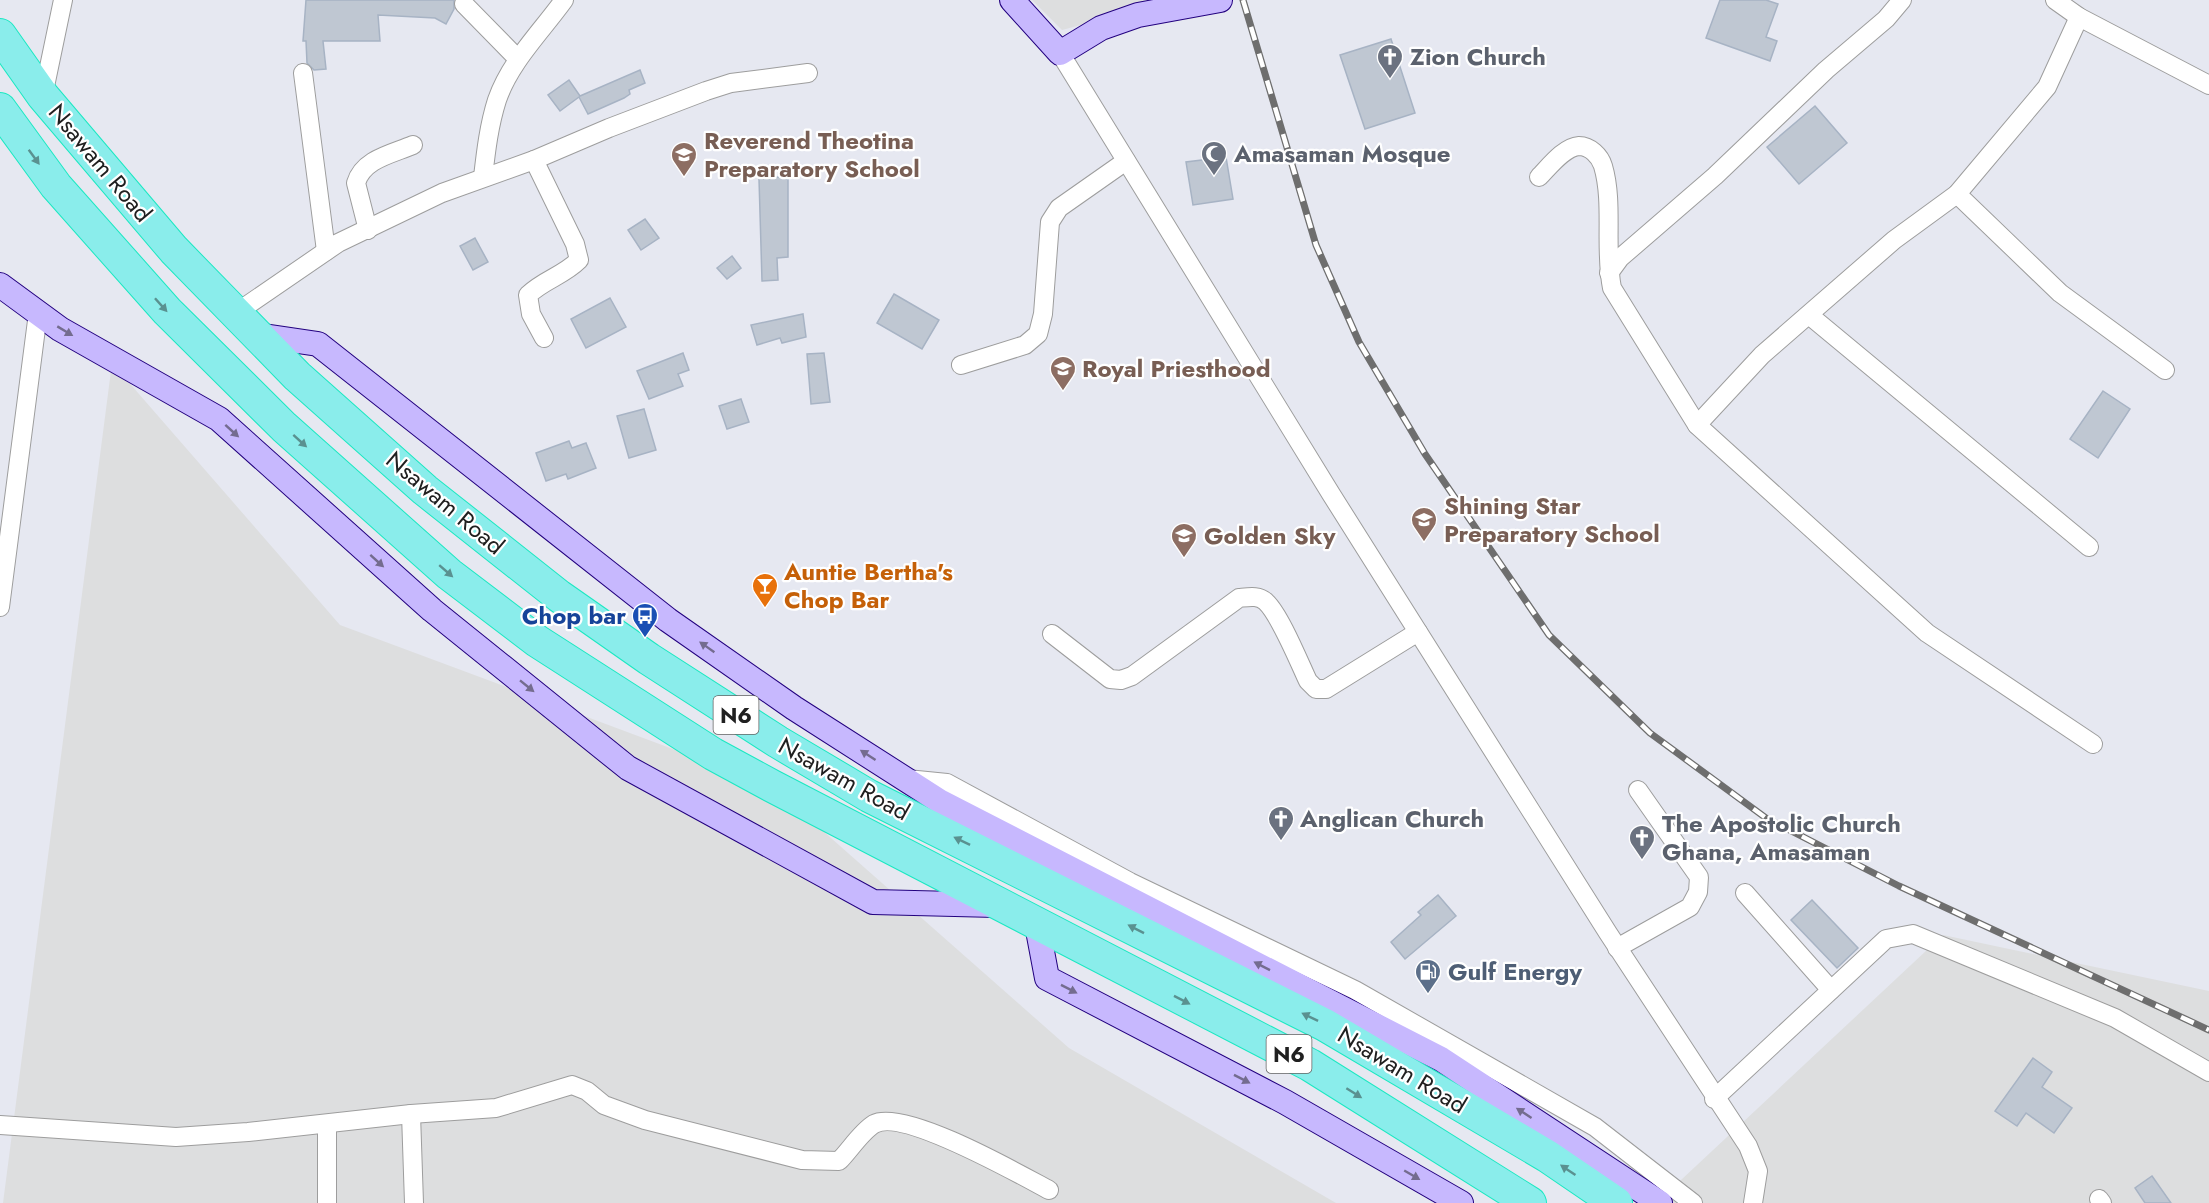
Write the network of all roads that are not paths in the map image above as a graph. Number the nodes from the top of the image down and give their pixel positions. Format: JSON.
{"nodes":[{"id":1,"x":63,"y":0,"type":"edge"},
{"id":2,"x":564,"y":0,"type":"edge"},
{"id":3,"x":1012,"y":0,"type":"edge"},
{"id":4,"x":1902,"y":0,"type":"edge"},
{"id":5,"x":2055,"y":0,"type":"edge"},
{"id":6,"x":1211,"y":1,"type":"edge"},
{"id":7,"x":464,"y":4,"type":"dead end"},
{"id":8,"x":2079,"y":17,"type":"junction"},
{"id":9,"x":0,"y":35,"type":"edge"},
{"id":10,"x":1060,"y":53,"type":"junction"},
{"id":11,"x":518,"y":59,"type":"junction"},
{"id":12,"x":303,"y":73,"type":"dead end"},
{"id":13,"x":808,"y":74,"type":"dead end"},
{"id":14,"x":2209,"y":85,"type":"edge"},
{"id":15,"x":43,"y":96,"type":"junction"},
{"id":16,"x":0,"y":109,"type":"edge"},
{"id":17,"x":413,"y":146,"type":"dead end"},
{"id":18,"x":534,"y":160,"type":"junction"},
{"id":19,"x":1126,"y":161,"type":"junction"},
{"id":20,"x":483,"y":177,"type":"junction"},
{"id":21,"x":1539,"y":177,"type":"dead end"},
{"id":22,"x":1957,"y":194,"type":"junction"},
{"id":23,"x":368,"y":230,"type":"junction"},
{"id":24,"x":326,"y":251,"type":"junction"},
{"id":25,"x":1609,"y":273,"type":"junction"},
{"id":26,"x":0,"y":285,"type":"edge"},
{"id":27,"x":38,"y":313,"type":"junction"},
{"id":28,"x":236,"y":313,"type":"junction"},
{"id":29,"x":1809,"y":315,"type":"junction"},
{"id":30,"x":257,"y":334,"type":"junction"},
{"id":31,"x":544,"y":338,"type":"dead end"},
{"id":32,"x":961,"y":365,"type":"dead end"},
{"id":33,"x":2165,"y":370,"type":"dead end"},
{"id":34,"x":1697,"y":425,"type":"junction"},
{"id":35,"x":2089,"y":547,"type":"dead end"},
{"id":36,"x":0,"y":607,"type":"edge"},
{"id":37,"x":1418,"y":632,"type":"junction"},
{"id":38,"x":1052,"y":634,"type":"dead end"},
{"id":39,"x":2093,"y":744,"type":"dead end"},
{"id":40,"x":906,"y":779,"type":"junction"},
{"id":41,"x":1638,"y":790,"type":"dead end"},
{"id":42,"x":1745,"y":893,"type":"dead end"},
{"id":43,"x":998,"y":905,"type":"junction"},
{"id":44,"x":1037,"y":924,"type":"junction"},
{"id":45,"x":1617,"y":948,"type":"junction"},
{"id":46,"x":1831,"y":990,"type":"junction"},
{"id":47,"x":2209,"y":1072,"type":"edge"},
{"id":48,"x":1714,"y":1099,"type":"junction"},
{"id":49,"x":411,"y":1114,"type":"junction"},
{"id":50,"x":327,"y":1124,"type":"junction"},
{"id":51,"x":0,"y":1125,"type":"edge"},
{"id":52,"x":1049,"y":1190,"type":"dead end"},
{"id":53,"x":1759,"y":1200,"type":"edge"},
{"id":54,"x":327,"y":1203,"type":"edge"},
{"id":55,"x":414,"y":1203,"type":"edge"},
{"id":56,"x":1461,"y":1203,"type":"edge"},
{"id":57,"x":1530,"y":1203,"type":"edge"},
{"id":58,"x":1616,"y":1203,"type":"edge"},
{"id":59,"x":1660,"y":1203,"type":"edge"},
{"id":60,"x":1693,"y":1203,"type":"edge"}],
"edges":[{"from":1,"to":15,"type":"street"},
{"from":2,"to":11,"type":"street"},
{"from":3,"to":10,"type":"main road"},
{"from":4,"to":25,"type":"street"},
{"from":5,"to":8,"type":"street"},
{"from":6,"to":10,"type":"main road"},
{"from":7,"to":11,"type":"street"},
{"from":8,"to":14,"type":"street"},
{"from":8,"to":22,"type":"street"},
{"from":9,"to":15,"type":"highway","name":"Nsawam Road","number":"N6"},
{"from":10,"to":19,"type":"street"},
{"from":11,"to":20,"type":"street"},
{"from":12,"to":24,"type":"street"},
{"from":13,"to":18,"type":"street"},
{"from":15,"to":28,"type":"highway","name":"Nsawam Road","number":"N6"},
{"from":16,"to":43,"type":"highway","name":"Nsawam Road","number":"N6","one_way":true},
{"from":17,"to":23,"type":"street"},
{"from":18,"to":20,"type":"street"},
{"from":18,"to":31,"type":"street"},
{"from":19,"to":32,"type":"street"},
{"from":19,"to":37,"type":"street"},
{"from":20,"to":23,"type":"street"},
{"from":21,"to":25,"type":"street"},
{"from":22,"to":29,"type":"street"},
{"from":22,"to":33,"type":"street"},
{"from":23,"to":24,"type":"street"},
{"from":24,"to":28,"type":"street"},
{"from":25,"to":34,"type":"street"},
{"from":26,"to":27,"type":"main road"},
{"from":27,"to":36,"type":"street"},
{"from":27,"to":43,"type":"main road","one_way":true},
{"from":28,"to":30,"type":"highway","name":"Nsawam Road","number":"N6"},
{"from":29,"to":34,"type":"street"},
{"from":29,"to":35,"type":"street"},
{"from":40,"to":30,"type":"main road","one_way":true},
{"from":58,"to":30,"type":"highway","name":"Nsawam Road","number":"N6","one_way":true},
{"from":34,"to":39,"type":"street"},
{"from":37,"to":38,"type":"street"},
{"from":37,"to":45,"type":"street"},
{"from":59,"to":40,"type":"main road","one_way":true},
{"from":40,"to":60,"type":"street"},
{"from":41,"to":45,"type":"street"},
{"from":42,"to":46,"type":"street"},
{"from":43,"to":44,"type":"highway","name":"Nsawam Road","number":"N6"},
{"from":44,"to":56,"type":"main road","one_way":true},
{"from":44,"to":57,"type":"highway","name":"Nsawam Road","number":"N6","one_way":true},
{"from":45,"to":48,"type":"street"},
{"from":46,"to":47,"type":"street"},
{"from":46,"to":48,"type":"street"},
{"from":48,"to":53,"type":"street"},
{"from":49,"to":50,"type":"street"},
{"from":49,"to":52,"type":"street"},
{"from":49,"to":55,"type":"street"},
{"from":50,"to":51,"type":"street"},
{"from":50,"to":54,"type":"street"}]}
